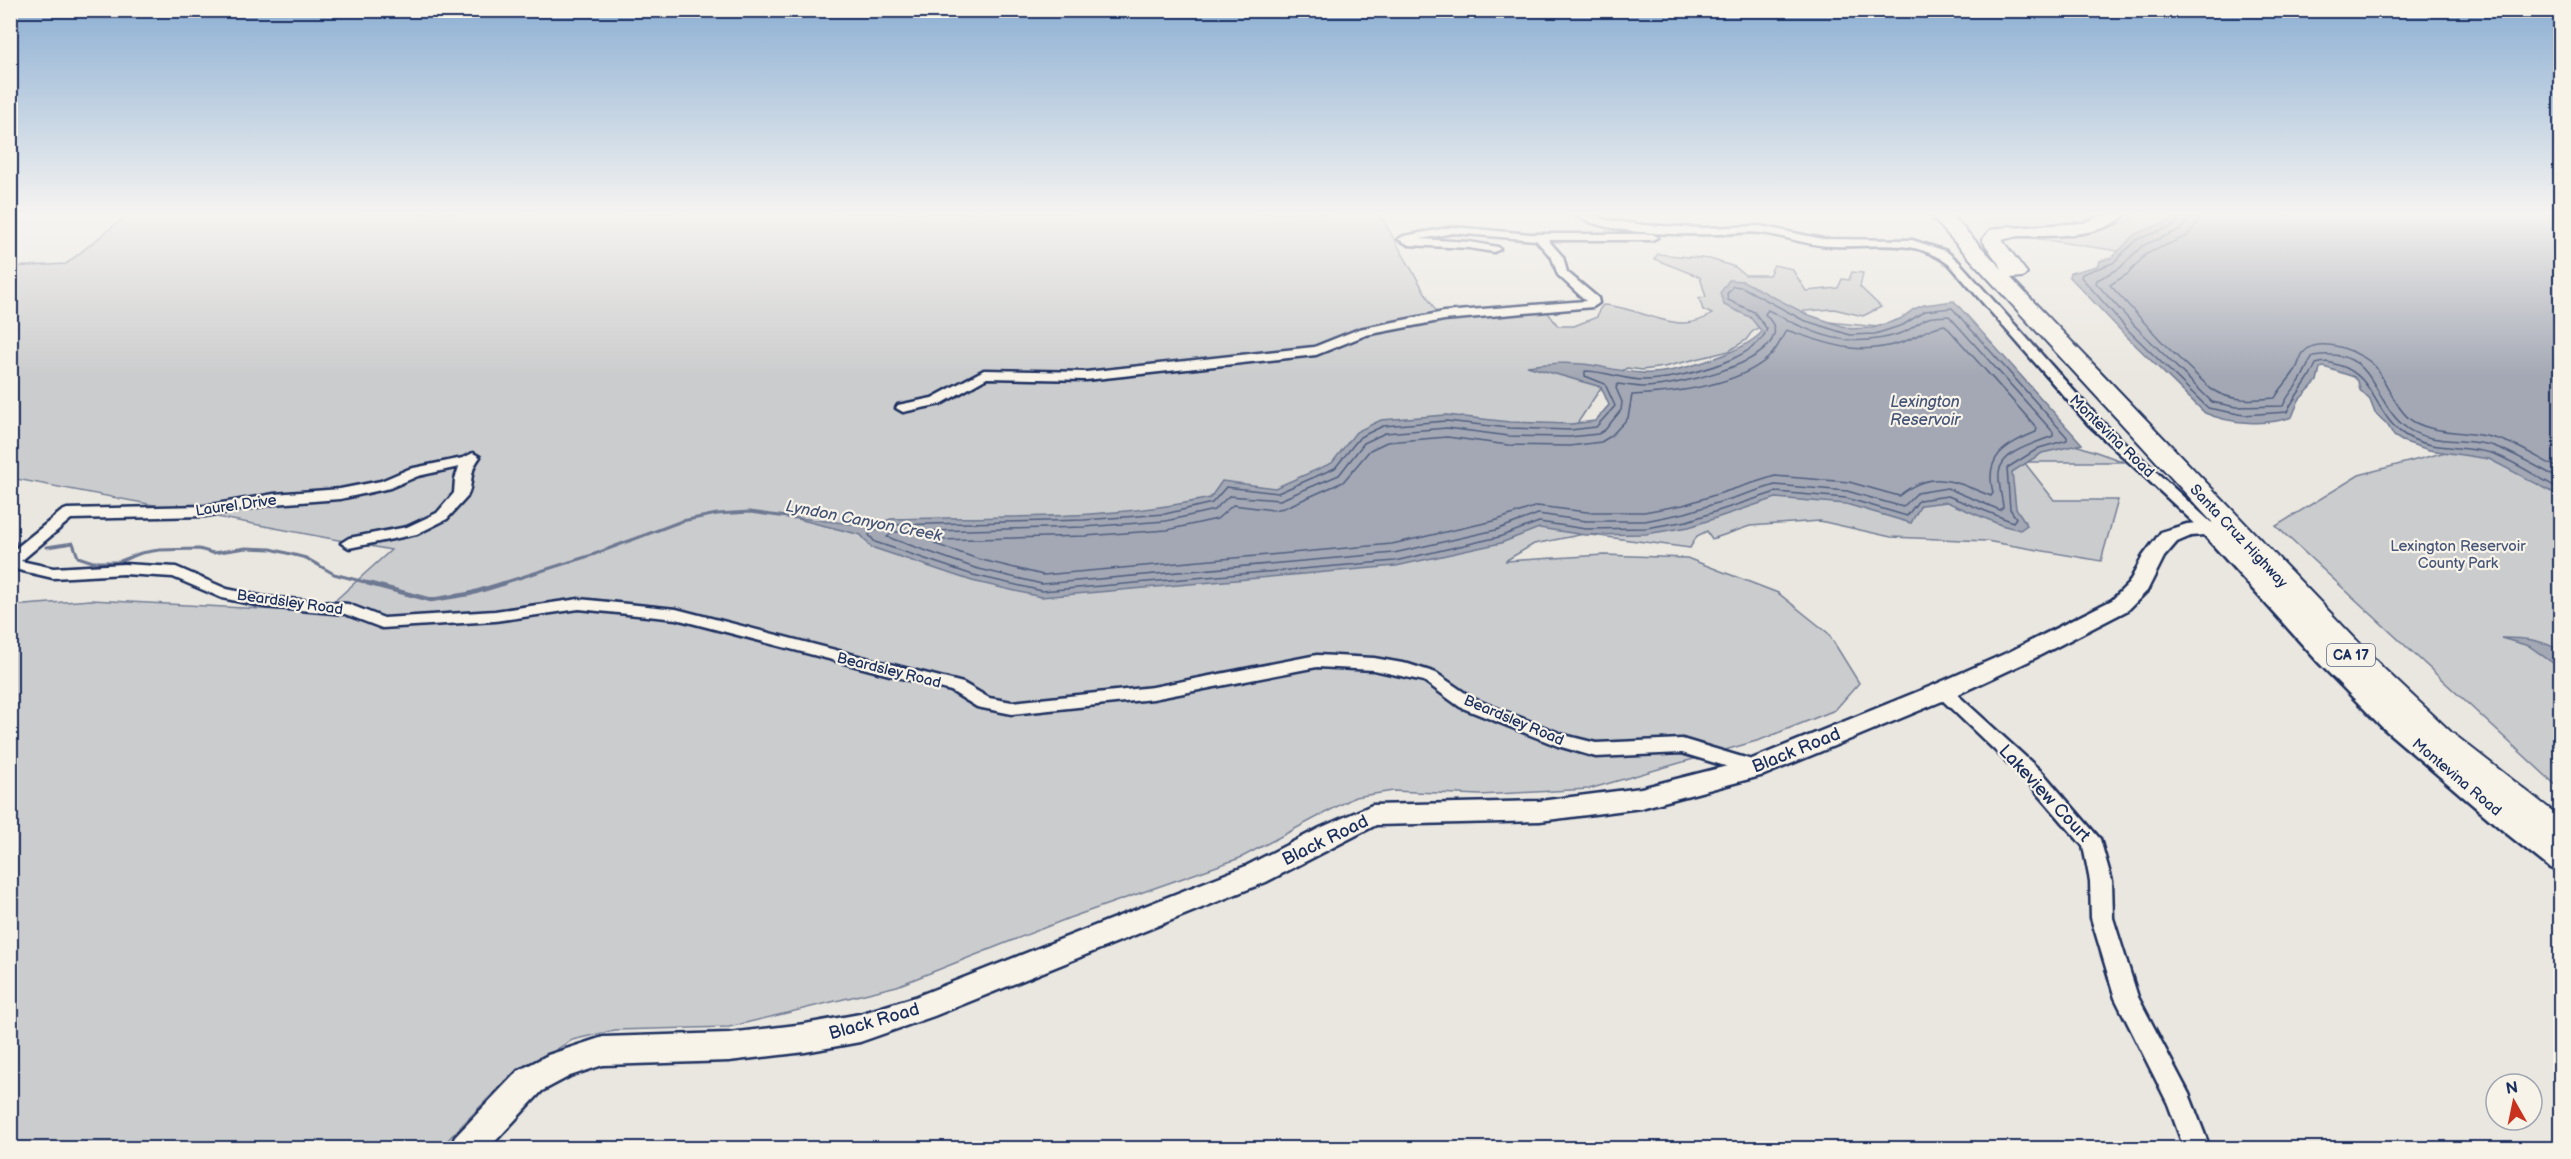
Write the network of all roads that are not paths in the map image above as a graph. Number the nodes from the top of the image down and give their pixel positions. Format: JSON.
{"nodes":[{"id":1,"x":1560,"y":267,"type":"edge"},
{"id":2,"x":1956,"y":267,"type":"edge"},
{"id":3,"x":1989,"y":267,"type":"edge"},
{"id":4,"x":2007,"y":267,"type":"edge"},
{"id":5,"x":2012,"y":267,"type":"edge"},
{"id":6,"x":2049,"y":317,"type":"junction"},
{"id":7,"x":903,"y":408,"type":"dead end"},
{"id":8,"x":2209,"y":528,"type":"junction"},
{"id":9,"x":349,"y":543,"type":"dead end"},
{"id":10,"x":10,"y":563,"type":"edge"},
{"id":11,"x":1943,"y":691,"type":"junction"},
{"id":12,"x":2487,"y":762,"type":"junction"},
{"id":13,"x":1755,"y":768,"type":"junction"},
{"id":14,"x":2560,"y":811,"type":"edge"},
{"id":15,"x":2560,"y":819,"type":"edge"},
{"id":16,"x":2560,"y":837,"type":"edge"},
{"id":17,"x":2560,"y":860,"type":"edge"},
{"id":18,"x":467,"y":1149,"type":"edge"},
{"id":19,"x":2198,"y":1149,"type":"edge"}],
"edges":[{"from":1,"to":7,"type":"street"},
{"from":2,"to":8,"type":"street","name":"Montevina Road"},
{"from":3,"to":16,"type":"highway","name":"Santa Cruz Highway","number":"CA 17"},
{"from":4,"to":6,"type":"highway","name":"Santa Cruz Highway","number":"CA 17"},
{"from":5,"to":6,"type":"highway"},
{"from":6,"to":12,"type":"highway","name":"Santa Cruz Highway","number":"CA 17"},
{"from":8,"to":11,"type":"street","name":"Black Road"},
{"from":8,"to":17,"type":"street","name":"Montevina Road"},
{"from":9,"to":10,"type":"street","name":"Laurel Drive"},
{"from":10,"to":13,"type":"street","name":"Beardsley Road"},
{"from":11,"to":13,"type":"street","name":"Black Road"},
{"from":11,"to":19,"type":"street","name":"Lakeview Court"},
{"from":12,"to":14,"type":"highway"},
{"from":12,"to":15,"type":"highway","name":"Santa Cruz Highway","number":"CA 17"},
{"from":13,"to":18,"type":"street","name":"Black Road"}]}
